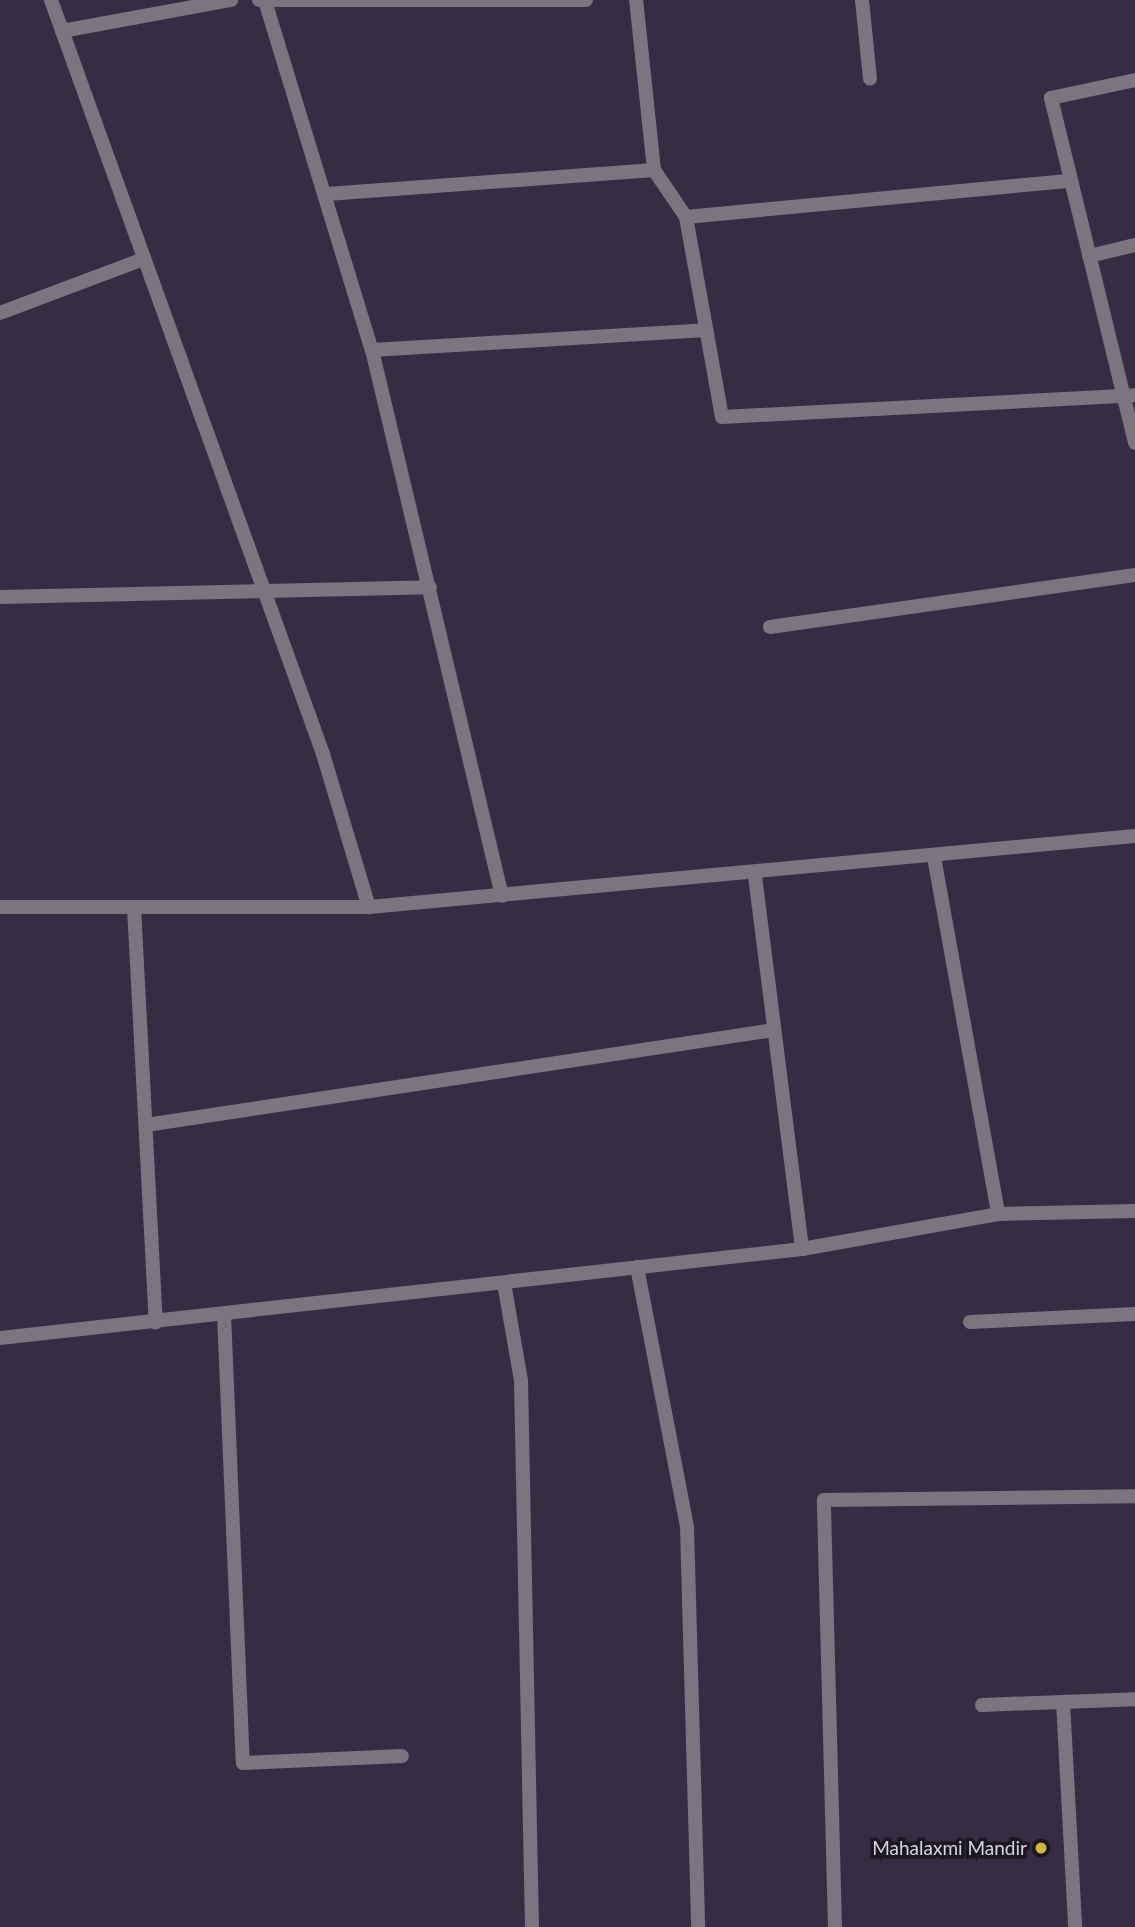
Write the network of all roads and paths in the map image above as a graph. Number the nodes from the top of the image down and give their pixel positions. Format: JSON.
{"nodes":[{"id":1,"x":51,"y":0,"type":"edge"},
{"id":2,"x":231,"y":0,"type":"edge"},
{"id":3,"x":586,"y":0,"type":"edge"},
{"id":4,"x":636,"y":0,"type":"edge"},
{"id":5,"x":862,"y":0,"type":"edge"},
{"id":6,"x":261,"y":1,"type":"edge"},
{"id":7,"x":532,"y":2,"type":"edge"},
{"id":8,"x":62,"y":31,"type":"junction"},
{"id":9,"x":870,"y":79,"type":"dead end"},
{"id":10,"x":1135,"y":80,"type":"edge"},
{"id":11,"x":654,"y":170,"type":"junction"},
{"id":12,"x":1070,"y":181,"type":"junction"},
{"id":13,"x":327,"y":194,"type":"junction"},
{"id":14,"x":686,"y":217,"type":"junction"},
{"id":15,"x":1135,"y":245,"type":"edge"},
{"id":16,"x":1089,"y":256,"type":"junction"},
{"id":17,"x":144,"y":259,"type":"junction"},
{"id":18,"x":0,"y":313,"type":"edge"},
{"id":19,"x":706,"y":330,"type":"junction"},
{"id":20,"x":372,"y":350,"type":"junction"},
{"id":21,"x":1129,"y":396,"type":"edge"},
{"id":22,"x":1135,"y":443,"type":"edge"},
{"id":23,"x":1135,"y":575,"type":"edge"},
{"id":24,"x":430,"y":587,"type":"junction"},
{"id":25,"x":264,"y":591,"type":"junction"},
{"id":26,"x":0,"y":597,"type":"edge"},
{"id":27,"x":770,"y":627,"type":"dead end"},
{"id":28,"x":1135,"y":836,"type":"edge"},
{"id":29,"x":934,"y":857,"type":"junction"},
{"id":30,"x":755,"y":876,"type":"junction"},
{"id":31,"x":502,"y":896,"type":"junction"},
{"id":32,"x":0,"y":907,"type":"edge"},
{"id":33,"x":134,"y":907,"type":"junction"},
{"id":34,"x":369,"y":907,"type":"junction"},
{"id":35,"x":774,"y":1030,"type":"junction"},
{"id":36,"x":146,"y":1125,"type":"junction"},
{"id":37,"x":1135,"y":1211,"type":"edge"},
{"id":38,"x":998,"y":1214,"type":"junction"},
{"id":39,"x":802,"y":1249,"type":"junction"},
{"id":40,"x":637,"y":1267,"type":"junction"},
{"id":41,"x":504,"y":1283,"type":"junction"},
{"id":42,"x":224,"y":1314,"type":"junction"},
{"id":43,"x":1135,"y":1314,"type":"edge"},
{"id":44,"x":156,"y":1322,"type":"junction"},
{"id":45,"x":970,"y":1322,"type":"dead end"},
{"id":46,"x":0,"y":1338,"type":"edge"},
{"id":47,"x":1135,"y":1496,"type":"edge"},
{"id":48,"x":1135,"y":1699,"type":"edge"},
{"id":49,"x":1063,"y":1702,"type":"junction"},
{"id":50,"x":982,"y":1705,"type":"dead end"},
{"id":51,"x":402,"y":1756,"type":"dead end"},
{"id":52,"x":532,"y":1927,"type":"edge"},
{"id":53,"x":698,"y":1927,"type":"edge"},
{"id":54,"x":835,"y":1927,"type":"edge"},
{"id":55,"x":1074,"y":1927,"type":"edge"}],
"edges":[{"from":1,"to":8,"type":"street"},
{"from":2,"to":8,"type":"street"},
{"from":3,"to":7,"type":"street"},
{"from":4,"to":11,"type":"street"},
{"from":5,"to":9,"type":"street"},
{"from":6,"to":7,"type":"street"},
{"from":6,"to":13,"type":"street"},
{"from":8,"to":17,"type":"street"},
{"from":10,"to":12,"type":"street"},
{"from":11,"to":13,"type":"street"},
{"from":11,"to":14,"type":"street"},
{"from":12,"to":14,"type":"street"},
{"from":12,"to":16,"type":"street"},
{"from":13,"to":20,"type":"street"},
{"from":14,"to":19,"type":"street"},
{"from":15,"to":16,"type":"street"},
{"from":16,"to":21,"type":"street"},
{"from":17,"to":18,"type":"street"},
{"from":17,"to":25,"type":"street"},
{"from":19,"to":20,"type":"street"},
{"from":19,"to":21,"type":"street"},
{"from":20,"to":24,"type":"street"},
{"from":21,"to":22,"type":"street"},
{"from":23,"to":27,"type":"street"},
{"from":24,"to":25,"type":"street"},
{"from":24,"to":31,"type":"street"},
{"from":25,"to":26,"type":"street"},
{"from":25,"to":34,"type":"street"},
{"from":28,"to":29,"type":"street"},
{"from":29,"to":30,"type":"street"},
{"from":29,"to":38,"type":"street"},
{"from":30,"to":31,"type":"street"},
{"from":30,"to":35,"type":"street"},
{"from":31,"to":34,"type":"street"},
{"from":32,"to":33,"type":"street"},
{"from":33,"to":34,"type":"street"},
{"from":33,"to":36,"type":"street"},
{"from":35,"to":36,"type":"street"},
{"from":35,"to":39,"type":"street"},
{"from":36,"to":44,"type":"street"},
{"from":37,"to":38,"type":"street"},
{"from":38,"to":39,"type":"street"},
{"from":39,"to":40,"type":"street"},
{"from":40,"to":41,"type":"street"},
{"from":40,"to":53,"type":"street"},
{"from":41,"to":42,"type":"street"},
{"from":41,"to":52,"type":"street"},
{"from":42,"to":44,"type":"street"},
{"from":42,"to":51,"type":"street"},
{"from":43,"to":45,"type":"street"},
{"from":44,"to":46,"type":"street"},
{"from":47,"to":54,"type":"street"},
{"from":48,"to":49,"type":"street"},
{"from":49,"to":50,"type":"street"},
{"from":49,"to":55,"type":"street"}]}
